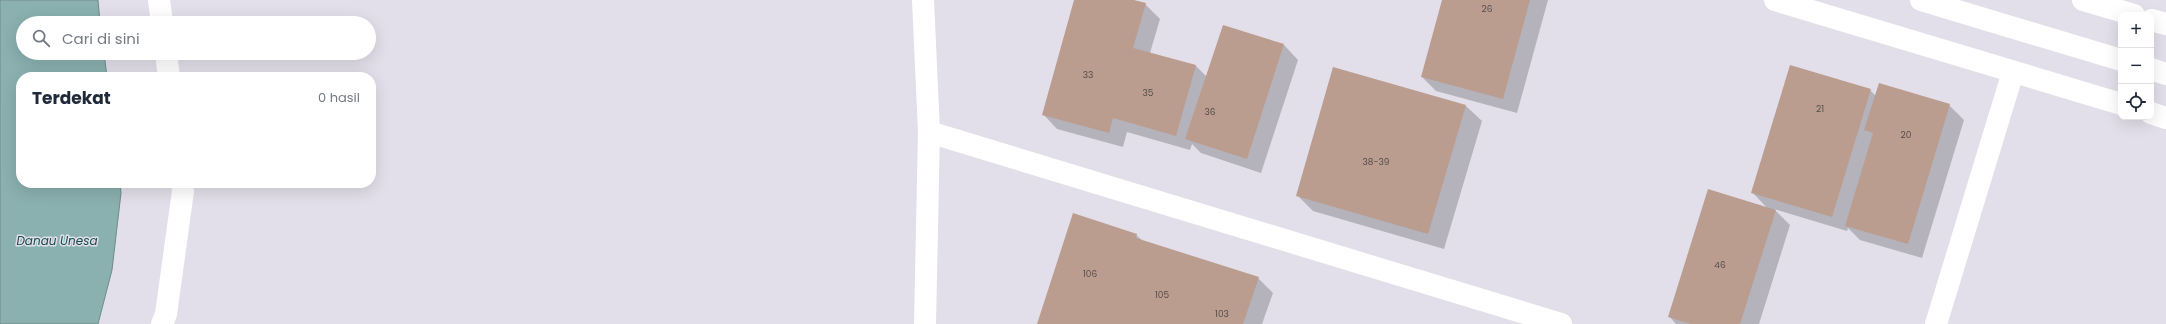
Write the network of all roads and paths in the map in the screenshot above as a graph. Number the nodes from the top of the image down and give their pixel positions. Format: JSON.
{"nodes":[{"id":1,"x":159,"y":0,"type":"edge"},
{"id":2,"x":923,"y":0,"type":"edge"},
{"id":3,"x":1775,"y":0,"type":"edge"},
{"id":4,"x":1921,"y":0,"type":"edge"},
{"id":5,"x":2083,"y":0,"type":"edge"},
{"id":6,"x":2124,"y":12,"type":"edge"},
{"id":7,"x":161,"y":16,"type":"edge"},
{"id":8,"x":2154,"y":21,"type":"edge"},
{"id":9,"x":2166,"y":24,"type":"edge"},
{"id":10,"x":2118,"y":59,"type":"edge"},
{"id":11,"x":167,"y":60,"type":"edge"},
{"id":12,"x":2154,"y":70,"type":"edge"},
{"id":13,"x":168,"y":72,"type":"edge"},
{"id":14,"x":2012,"y":72,"type":"junction"},
{"id":15,"x":2166,"y":74,"type":"edge"},
{"id":16,"x":2118,"y":103,"type":"edge"},
{"id":17,"x":2154,"y":114,"type":"edge"},
{"id":18,"x":2166,"y":118,"type":"edge"},
{"id":19,"x":929,"y":132,"type":"junction"},
{"id":20,"x":183,"y":188,"type":"edge"},
{"id":21,"x":162,"y":324,"type":"edge"},
{"id":22,"x":925,"y":324,"type":"edge"},
{"id":23,"x":1561,"y":324,"type":"edge"},
{"id":24,"x":1936,"y":324,"type":"edge"}],
"edges":[{"from":1,"to":7,"type":"street"},
{"from":2,"to":19,"type":"street"},
{"from":3,"to":14,"type":"street"},
{"from":4,"to":10,"type":"street"},
{"from":5,"to":6,"type":"street"},
{"from":8,"to":9,"type":"street"},
{"from":11,"to":13,"type":"street"},
{"from":12,"to":15,"type":"street"},
{"from":14,"to":16,"type":"street"},
{"from":14,"to":24,"type":"street"},
{"from":17,"to":18,"type":"street"},
{"from":19,"to":22,"type":"street"},
{"from":19,"to":23,"type":"street"},
{"from":20,"to":21,"type":"street"}]}
